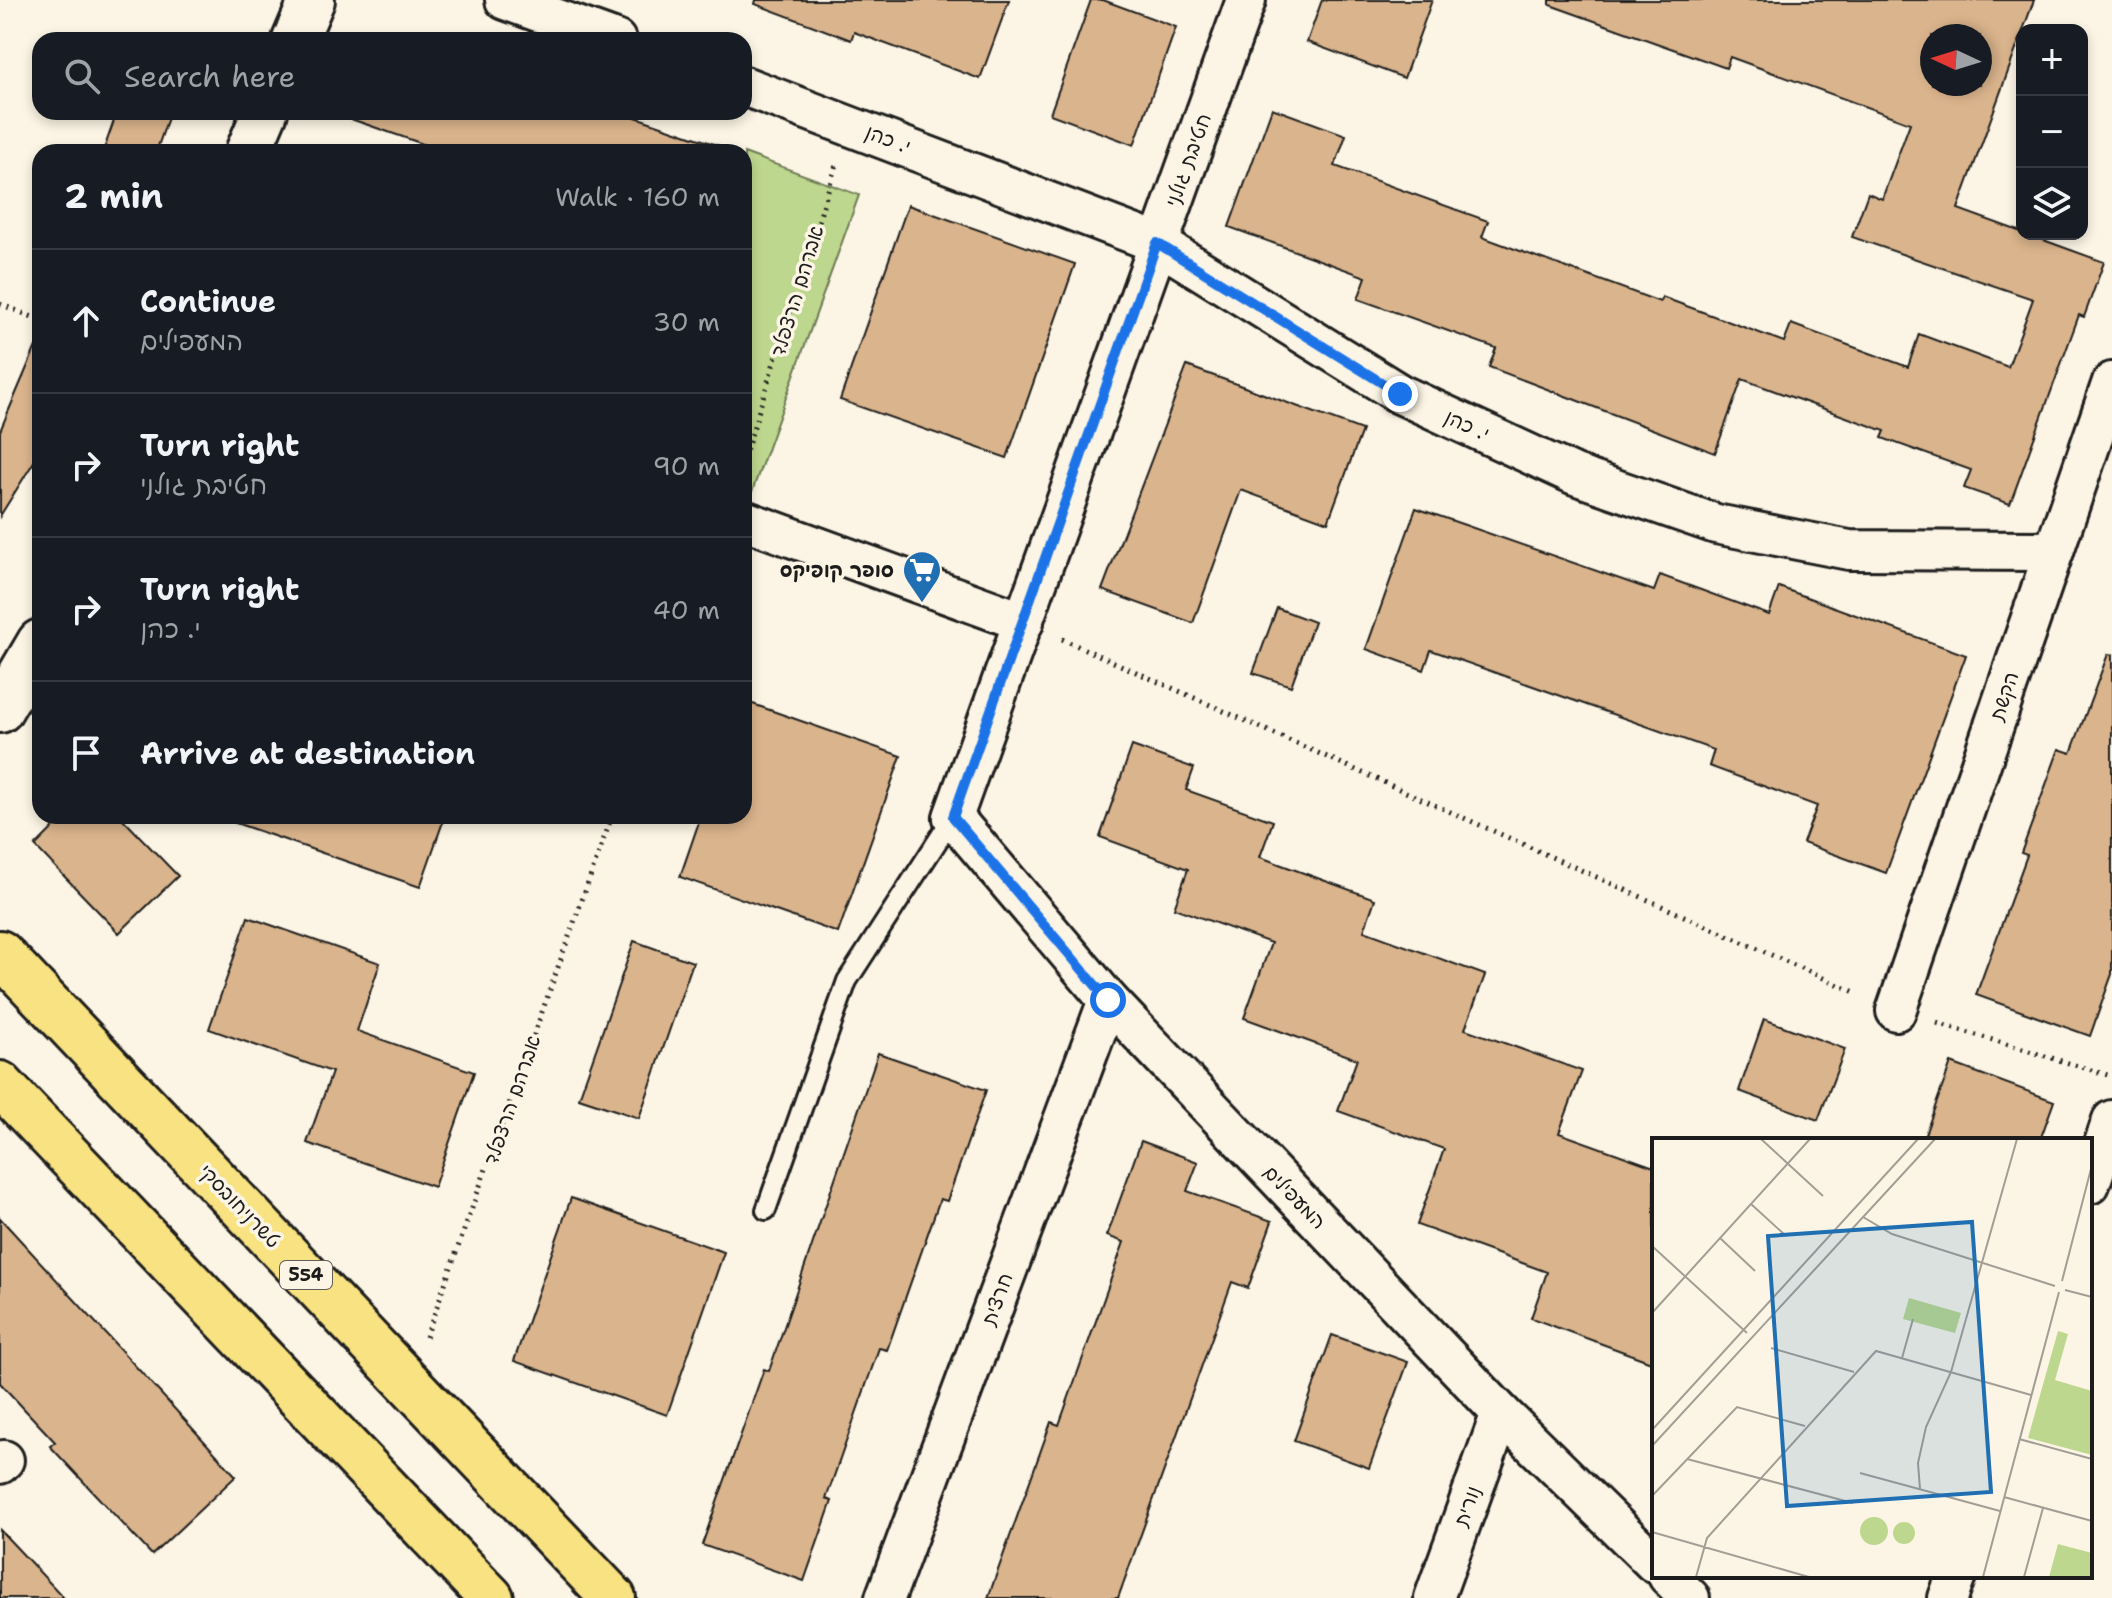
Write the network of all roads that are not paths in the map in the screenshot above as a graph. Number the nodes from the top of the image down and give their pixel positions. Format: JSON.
{"nodes":[{"id":1,"x":312,"y":0,"type":"edge"},
{"id":2,"x":505,"y":0,"type":"edge"},
{"id":3,"x":1246,"y":0,"type":"edge"},
{"id":4,"x":298,"y":32,"type":"edge"},
{"id":5,"x":594,"y":32,"type":"edge"},
{"id":6,"x":752,"y":89,"type":"edge"},
{"id":7,"x":262,"y":120,"type":"edge"},
{"id":8,"x":251,"y":144,"type":"edge"},
{"id":9,"x":1157,"y":243,"type":"junction"},
{"id":10,"x":2112,"y":382,"type":"edge"},
{"id":11,"x":752,"y":523,"type":"edge"},
{"id":12,"x":2054,"y":551,"type":"junction"},
{"id":13,"x":1024,"y":622,"type":"junction"},
{"id":14,"x":32,"y":656,"type":"edge"},
{"id":15,"x":0,"y":710,"type":"edge"},
{"id":16,"x":953,"y":817,"type":"junction"},
{"id":17,"x":0,"y":953,"type":"edge"},
{"id":18,"x":1108,"y":1000,"type":"junction"},
{"id":19,"x":1896,"y":1011,"type":"road end"},
{"id":20,"x":0,"y":1084,"type":"edge"},
{"id":21,"x":2112,"y":1120,"type":"edge"},
{"id":22,"x":2092,"y":1178,"type":"edge"},
{"id":23,"x":766,"y":1210,"type":"dead end"},
{"id":24,"x":1501,"y":1413,"type":"junction"},
{"id":25,"x":1652,"y":1561,"type":"edge"},
{"id":26,"x":1670,"y":1578,"type":"edge"},
{"id":27,"x":1955,"y":1578,"type":"edge"},
{"id":28,"x":491,"y":1598,"type":"edge"},
{"id":29,"x":613,"y":1598,"type":"edge"},
{"id":30,"x":885,"y":1598,"type":"edge"},
{"id":31,"x":1434,"y":1598,"type":"edge"},
{"id":32,"x":1690,"y":1598,"type":"edge"},
{"id":33,"x":1948,"y":1598,"type":"edge"}],
"edges":[{"from":1,"to":4,"type":"street"},
{"from":2,"to":5,"type":"street"},
{"from":3,"to":9,"type":"street","name":"חטיבת גולני"},
{"from":6,"to":9,"type":"street","name":"י. כהן"},
{"from":7,"to":8,"type":"street"},
{"from":9,"to":12,"type":"street","name":"י. כהן"},
{"from":9,"to":13,"type":"street","name":"חטיבת גולני"},
{"from":10,"to":12,"type":"street","name":"הקשת"},
{"from":11,"to":13,"type":"street"},
{"from":12,"to":19,"type":"street","name":"הקשת"},
{"from":13,"to":16,"type":"street","name":"חטיבת גולני"},
{"from":14,"to":15,"type":"street"},
{"from":16,"to":18,"type":"street","name":"המעפילים"},
{"from":16,"to":23,"type":"lane"},
{"from":17,"to":29,"type":"main road","name":"טשרניחובסקי","number":"554"},
{"from":18,"to":24,"type":"street","name":"המעפילים"},
{"from":18,"to":30,"type":"street","name":"חרצית"},
{"from":20,"to":28,"type":"main road"},
{"from":21,"to":22,"type":"street"},
{"from":24,"to":25,"type":"street","name":"המעפילים"},
{"from":24,"to":31,"type":"street","name":"נורית"},
{"from":26,"to":32,"type":"street"},
{"from":27,"to":33,"type":"street"}]}
